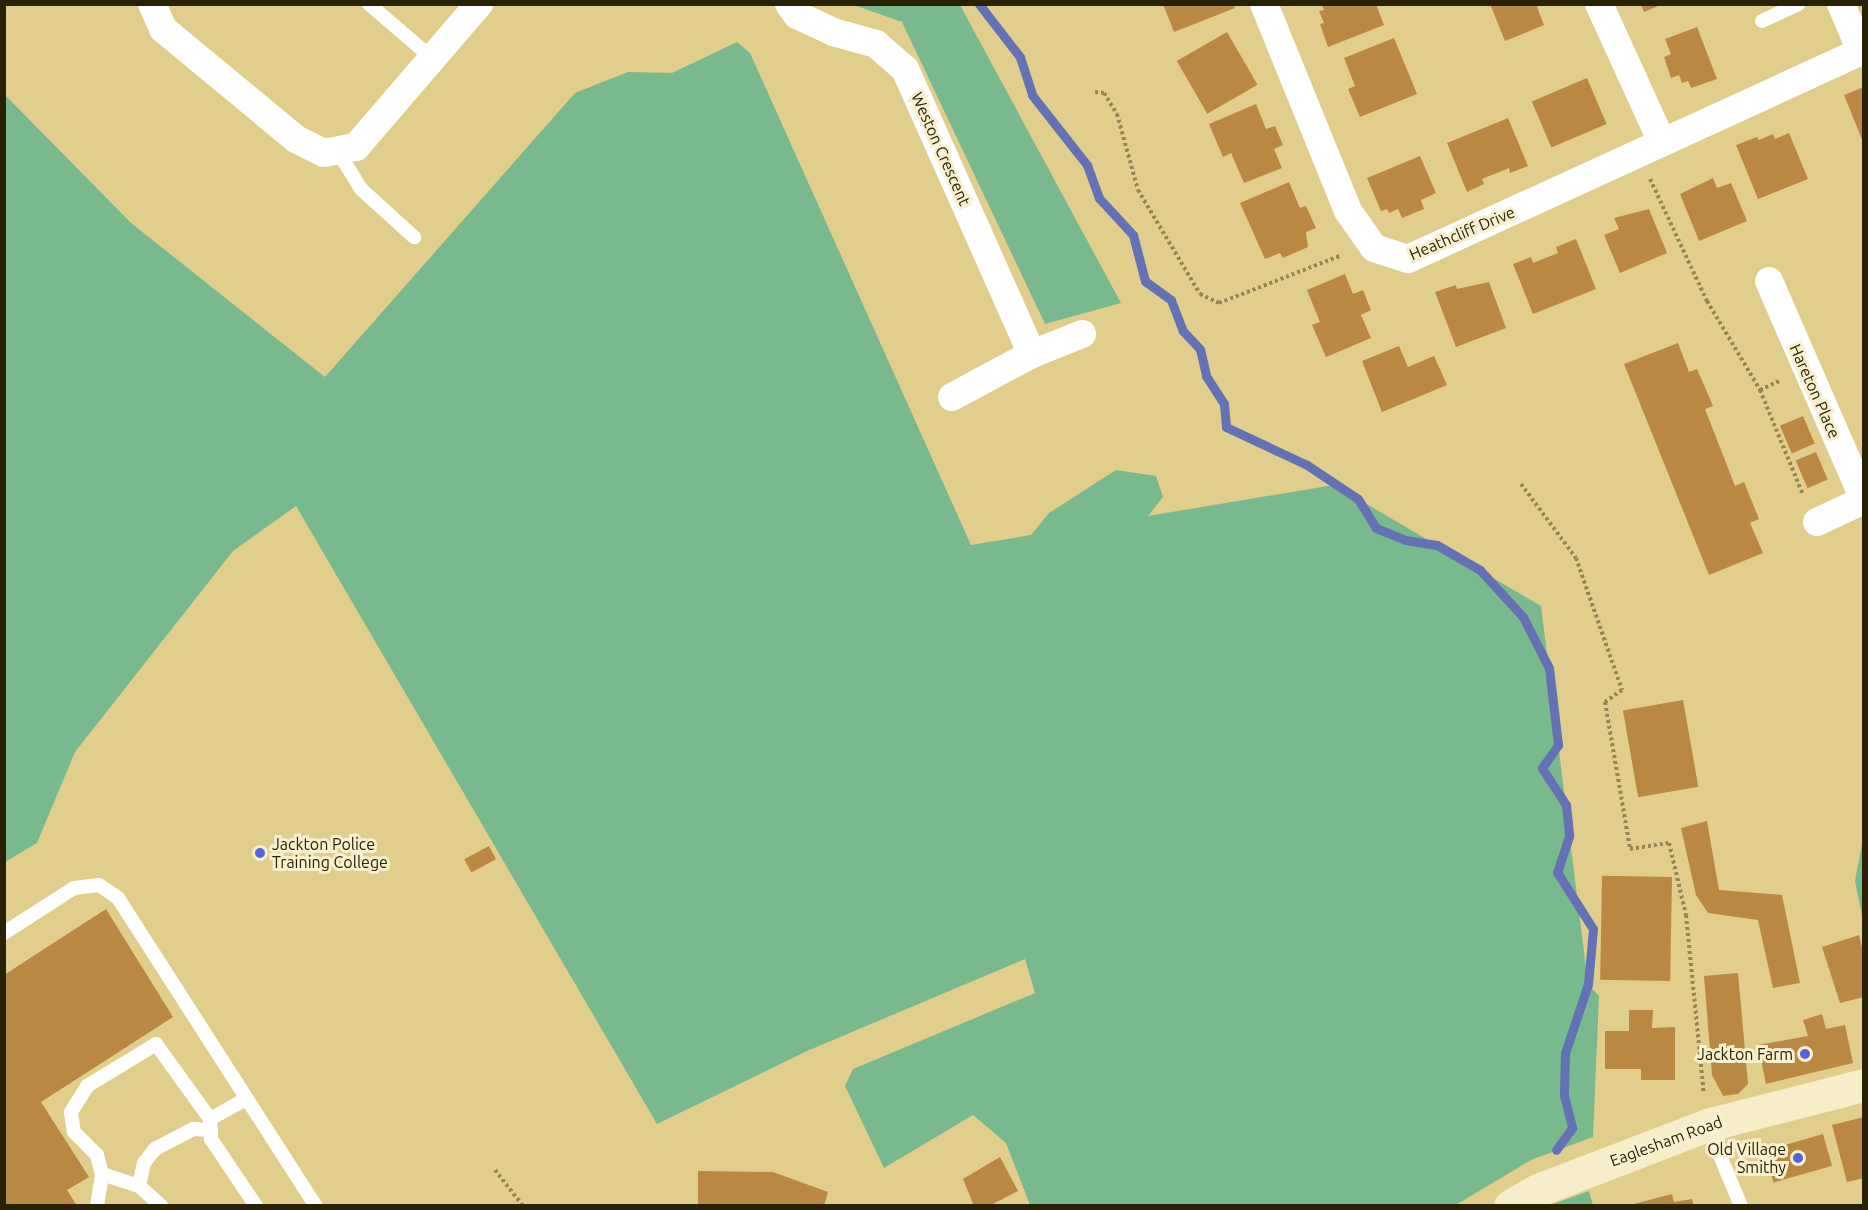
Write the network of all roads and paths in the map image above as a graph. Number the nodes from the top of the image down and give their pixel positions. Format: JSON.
{"nodes":[{"id":1,"x":152,"y":4,"type":"edge"},
{"id":2,"x":369,"y":4,"type":"edge"},
{"id":3,"x":479,"y":4,"type":"edge"},
{"id":4,"x":789,"y":4,"type":"edge"},
{"id":5,"x":1264,"y":4,"type":"edge"},
{"id":6,"x":1599,"y":4,"type":"edge"},
{"id":7,"x":1798,"y":4,"type":"edge"},
{"id":8,"x":1841,"y":4,"type":"edge"},
{"id":9,"x":1762,"y":21,"type":"dead end"},
{"id":10,"x":1862,"y":50,"type":"edge"},
{"id":11,"x":433,"y":59,"type":"junction"},
{"id":12,"x":1095,"y":92,"type":"dead end"},
{"id":13,"x":1650,"y":148,"type":"junction"},
{"id":14,"x":338,"y":150,"type":"junction"},
{"id":15,"x":414,"y":237,"type":"dead end"},
{"id":16,"x":1370,"y":242,"type":"junction"},
{"id":17,"x":1769,"y":281,"type":"dead end"},
{"id":18,"x":1082,"y":334,"type":"dead end"},
{"id":19,"x":1032,"y":354,"type":"junction"},
{"id":20,"x":952,"y":397,"type":"dead end"},
{"id":21,"x":1521,"y":484,"type":"dead end"},
{"id":22,"x":1863,"y":500,"type":"edge"},
{"id":23,"x":1816,"y":522,"type":"joint"},
{"id":24,"x":4,"y":933,"type":"edge"},
{"id":25,"x":1863,"y":1085,"type":"edge"},
{"id":26,"x":246,"y":1099,"type":"junction"},
{"id":27,"x":211,"y":1125,"type":"junction"},
{"id":28,"x":1707,"y":1125,"type":"junction"},
{"id":29,"x":495,"y":1170,"type":"dead end"},
{"id":30,"x":102,"y":1174,"type":"junction"},
{"id":31,"x":139,"y":1186,"type":"junction"},
{"id":32,"x":97,"y":1206,"type":"edge"},
{"id":33,"x":161,"y":1206,"type":"edge"},
{"id":34,"x":256,"y":1206,"type":"edge"},
{"id":35,"x":316,"y":1206,"type":"edge"},
{"id":36,"x":523,"y":1206,"type":"edge"},
{"id":37,"x":1510,"y":1206,"type":"edge"},
{"id":38,"x":1741,"y":1206,"type":"edge"}],
"edges":[{"from":1,"to":14,"type":"street"},
{"from":2,"to":11,"type":"lane"},
{"from":3,"to":11,"type":"street"},
{"from":4,"to":19,"type":"street","name":"Weston Crescent"},
{"from":5,"to":16,"type":"street","name":"Heathcliff Drive"},
{"from":6,"to":13,"type":"street"},
{"from":7,"to":9,"type":"lane"},
{"from":8,"to":10,"type":"street"},
{"from":10,"to":13,"type":"street","name":"Heathcliff Drive"},
{"from":11,"to":14,"type":"street"},
{"from":12,"to":16,"type":"path"},
{"from":13,"to":16,"type":"street","name":"Heathcliff Drive"},
{"from":13,"to":23,"type":"path"},
{"from":14,"to":15,"type":"lane"},
{"from":17,"to":22,"type":"street","name":"Hareton Place"},
{"from":18,"to":19,"type":"street"},
{"from":19,"to":20,"type":"street"},
{"from":21,"to":28,"type":"path"},
{"from":22,"to":23,"type":"street","name":"Hareton Place"},
{"from":24,"to":26,"type":"lane"},
{"from":25,"to":28,"type":"main road","name":"Eaglesham Road"},
{"from":26,"to":27,"type":"lane"},
{"from":26,"to":35,"type":"lane"},
{"from":27,"to":30,"type":"lane"},
{"from":27,"to":31,"type":"lane"},
{"from":27,"to":34,"type":"lane"},
{"from":28,"to":37,"type":"main road","name":"Eaglesham Road"},
{"from":28,"to":38,"type":"lane"},
{"from":29,"to":36,"type":"path"},
{"from":30,"to":31,"type":"lane"},
{"from":30,"to":32,"type":"lane"},
{"from":31,"to":33,"type":"lane"}]}
